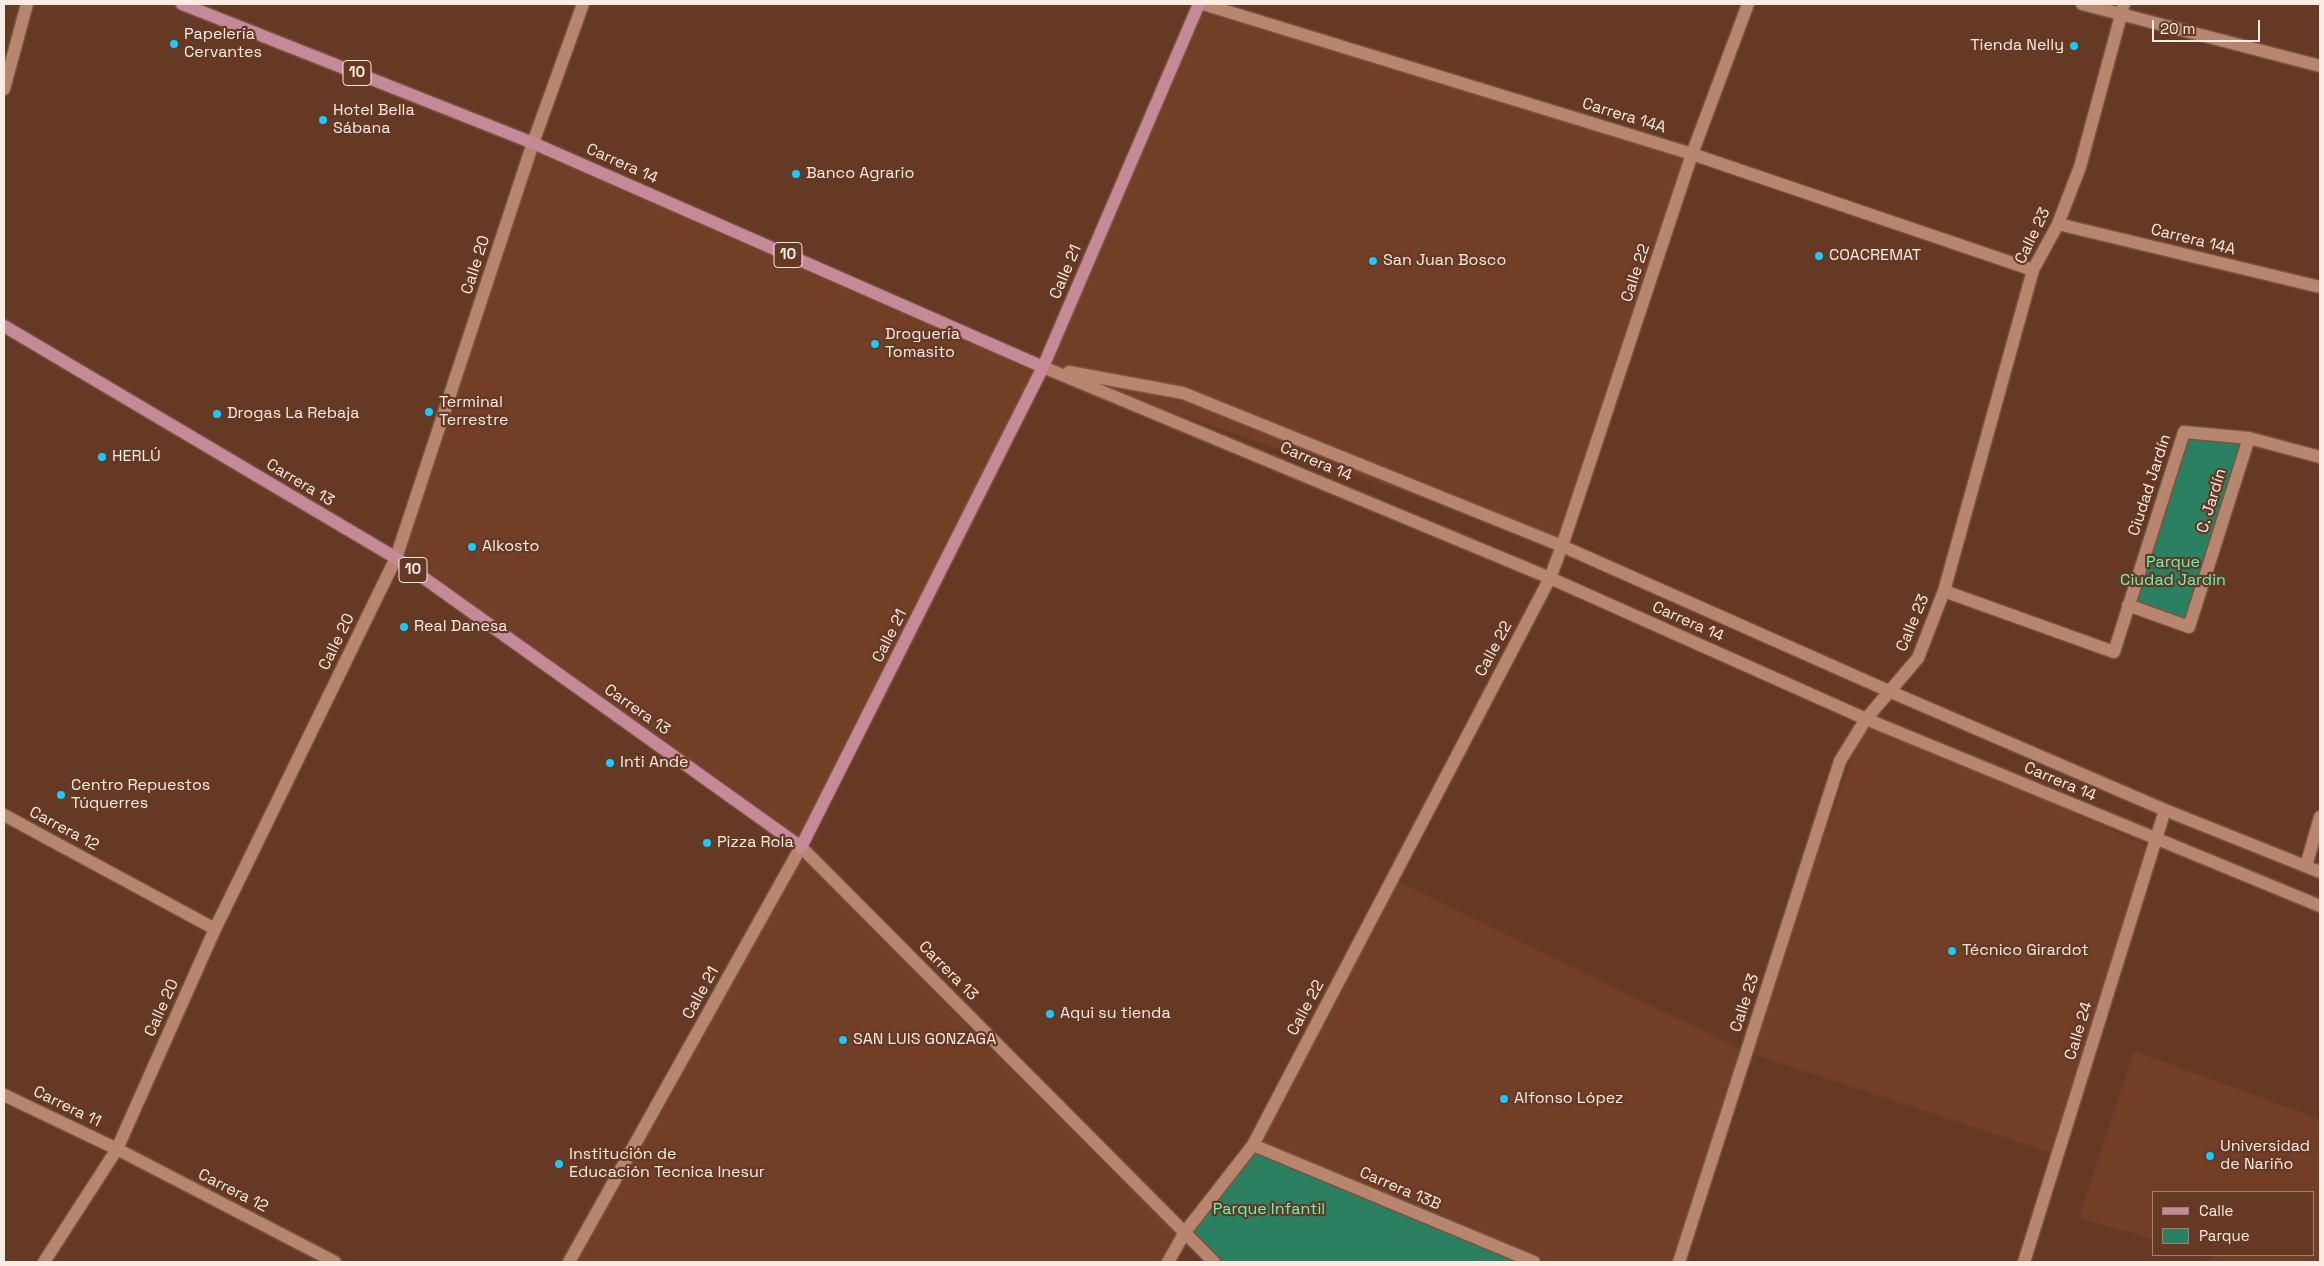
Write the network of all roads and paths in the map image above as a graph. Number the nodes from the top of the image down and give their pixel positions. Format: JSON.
{"nodes":[{"id":1,"x":28,"y":4,"type":"edge"},
{"id":2,"x":182,"y":4,"type":"edge"},
{"id":3,"x":583,"y":4,"type":"edge"},
{"id":4,"x":1201,"y":4,"type":"edge"},
{"id":5,"x":1748,"y":4,"type":"edge"},
{"id":6,"x":2082,"y":4,"type":"edge"},
{"id":7,"x":2123,"y":9,"type":"edge"},
{"id":8,"x":2320,"y":66,"type":"edge"},
{"id":9,"x":4,"y":89,"type":"edge"},
{"id":10,"x":533,"y":143,"type":"junction"},
{"id":11,"x":1692,"y":154,"type":"junction"},
{"id":12,"x":2058,"y":224,"type":"junction"},
{"id":13,"x":2033,"y":270,"type":"junction"},
{"id":14,"x":2320,"y":287,"type":"edge"},
{"id":15,"x":4,"y":326,"type":"edge"},
{"id":16,"x":1043,"y":367,"type":"junction"},
{"id":17,"x":2249,"y":438,"type":"junction"},
{"id":18,"x":2320,"y":457,"type":"edge"},
{"id":19,"x":1562,"y":546,"type":"junction"},
{"id":20,"x":396,"y":558,"type":"junction"},
{"id":21,"x":1550,"y":578,"type":"junction"},
{"id":22,"x":1944,"y":591,"type":"junction"},
{"id":23,"x":2128,"y":605,"type":"junction"},
{"id":24,"x":1891,"y":692,"type":"junction"},
{"id":25,"x":1866,"y":719,"type":"junction"},
{"id":26,"x":2165,"y":810,"type":"junction"},
{"id":27,"x":4,"y":815,"type":"edge"},
{"id":28,"x":2320,"y":817,"type":"edge"},
{"id":29,"x":2156,"y":840,"type":"junction"},
{"id":30,"x":801,"y":847,"type":"junction"},
{"id":31,"x":2306,"y":866,"type":"junction"},
{"id":32,"x":2320,"y":872,"type":"edge"},
{"id":33,"x":2320,"y":906,"type":"edge"},
{"id":34,"x":215,"y":929,"type":"junction"},
{"id":35,"x":4,"y":1095,"type":"edge"},
{"id":36,"x":1253,"y":1146,"type":"junction"},
{"id":37,"x":117,"y":1149,"type":"junction"},
{"id":38,"x":1185,"y":1232,"type":"junction"},
{"id":39,"x":44,"y":1262,"type":"edge"},
{"id":40,"x":332,"y":1262,"type":"edge"},
{"id":41,"x":569,"y":1262,"type":"edge"},
{"id":42,"x":1168,"y":1262,"type":"edge"},
{"id":43,"x":1214,"y":1262,"type":"edge"},
{"id":44,"x":1534,"y":1262,"type":"edge"},
{"id":45,"x":1679,"y":1262,"type":"edge"},
{"id":46,"x":2024,"y":1262,"type":"edge"}],
"edges":[{"from":1,"to":9,"type":"street"},
{"from":2,"to":10,"type":"main road","name":"Carrera 14","number":"10"},
{"from":3,"to":10,"type":"street","name":"Calle 20"},
{"from":4,"to":11,"type":"street","name":"Carrera 14A"},
{"from":4,"to":16,"type":"main road","name":"Calle 21"},
{"from":5,"to":11,"type":"street","name":"Calle 22"},
{"from":6,"to":7,"type":"street"},
{"from":7,"to":8,"type":"street"},
{"from":7,"to":12,"type":"street","name":"Calle 23"},
{"from":10,"to":16,"type":"main road","name":"Carrera 14","number":"10"},
{"from":10,"to":20,"type":"street","name":"Calle 20"},
{"from":11,"to":13,"type":"street","name":"Carrera 14A"},
{"from":11,"to":19,"type":"street","name":"Calle 22"},
{"from":12,"to":13,"type":"street","name":"Calle 23"},
{"from":12,"to":14,"type":"street","name":"Carrera 14A"},
{"from":13,"to":22,"type":"street","name":"Calle 23"},
{"from":15,"to":20,"type":"main road","name":"Carrera 13","number":"10"},
{"from":16,"to":19,"type":"street","name":"Carrera 14"},
{"from":16,"to":21,"type":"street","name":"Carrera 14"},
{"from":16,"to":30,"type":"main road","name":"Calle 21"},
{"from":17,"to":18,"type":"street","name":"Ciudad Jardín"},
{"from":17,"to":23,"type":"street","name":"Ciudad Jardín"},
{"from":17,"to":23,"type":"street","name":"C. Jardín"},
{"from":19,"to":21,"type":"street","name":"Calle 22"},
{"from":19,"to":24,"type":"street","name":"Carrera 14"},
{"from":20,"to":30,"type":"main road","name":"Carrera 13","number":"10"},
{"from":20,"to":34,"type":"street","name":"Calle 20"},
{"from":21,"to":25,"type":"street","name":"Carrera 14"},
{"from":21,"to":36,"type":"street","name":"Calle 22"},
{"from":22,"to":23,"type":"street","name":"Ciudad Jardín"},
{"from":22,"to":24,"type":"street","name":"Calle 23"},
{"from":24,"to":25,"type":"street","name":"Calle 23"},
{"from":24,"to":26,"type":"street","name":"Carrera 14"},
{"from":25,"to":29,"type":"street","name":"Carrera 14"},
{"from":25,"to":45,"type":"street","name":"Calle 23"},
{"from":26,"to":29,"type":"street","name":"Calle 24"},
{"from":26,"to":31,"type":"street","name":"Carrera 14"},
{"from":27,"to":34,"type":"street","name":"Carrera 12"},
{"from":28,"to":31,"type":"street"},
{"from":29,"to":33,"type":"street","name":"Carrera 14"},
{"from":29,"to":46,"type":"street","name":"Calle 24"},
{"from":30,"to":38,"type":"street","name":"Carrera 13"},
{"from":30,"to":41,"type":"street","name":"Calle 21"},
{"from":31,"to":32,"type":"street","name":"Carrera 14"},
{"from":34,"to":37,"type":"street","name":"Calle 20"},
{"from":35,"to":37,"type":"street","name":"Carrera 11"},
{"from":36,"to":38,"type":"street","name":"Calle 22"},
{"from":36,"to":44,"type":"street","name":"Carrera 13B"},
{"from":37,"to":39,"type":"street","name":"Calle 20"},
{"from":37,"to":40,"type":"street","name":"Carrera 12"},
{"from":38,"to":42,"type":"street","name":"Calle 22"},
{"from":38,"to":43,"type":"street","name":"Carrera 13"}]}
